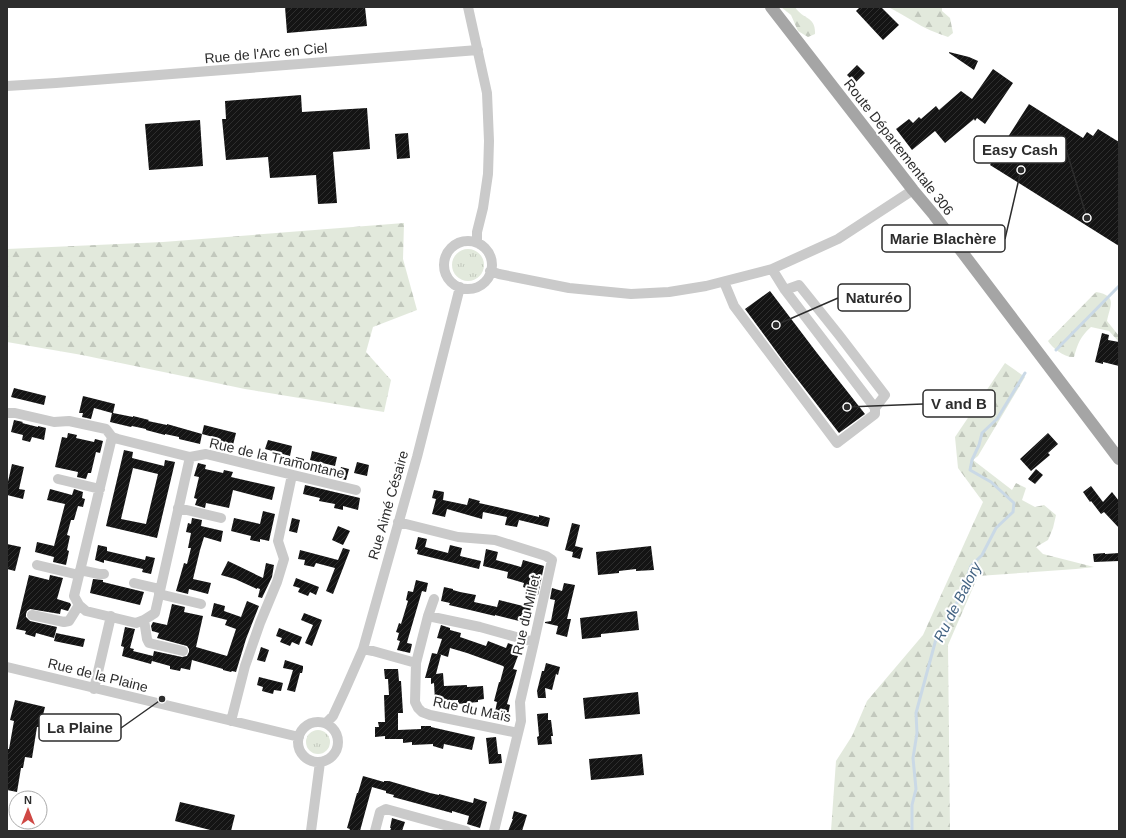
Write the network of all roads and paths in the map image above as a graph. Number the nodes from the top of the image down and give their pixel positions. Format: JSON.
{"nodes":[{"id":1,"x":468,"y":7,"type":"edge"},
{"id":2,"x":772,"y":7,"type":"edge"},
{"id":3,"x":478,"y":50,"type":"junction"},
{"id":4,"x":7,"y":86,"type":"edge"},
{"id":5,"x":913,"y":190,"type":"junction"},
{"id":6,"x":477,"y":243,"type":"junction"},
{"id":7,"x":772,"y":269,"type":"junction"},
{"id":8,"x":490,"y":271,"type":"junction"},
{"id":9,"x":724,"y":282,"type":"junction"},
{"id":10,"x":460,"y":287,"type":"junction"},
{"id":11,"x":785,"y":290,"type":"junction"},
{"id":12,"x":840,"y":335,"type":"junction"},
{"id":13,"x":824,"y":341,"type":"junction"},
{"id":14,"x":875,"y":408,"type":"junction"},
{"id":15,"x":7,"y":413,"type":"edge"},
{"id":16,"x":112,"y":437,"type":"junction"},
{"id":17,"x":190,"y":457,"type":"junction"},
{"id":18,"x":1119,"y":459,"type":"edge"},
{"id":19,"x":292,"y":475,"type":"junction"},
{"id":20,"x":58,"y":479,"type":"dead end"},
{"id":21,"x":100,"y":489,"type":"junction"},
{"id":22,"x":356,"y":490,"type":"dead end"},
{"id":23,"x":178,"y":508,"type":"junction"},
{"id":24,"x":221,"y":518,"type":"dead end"},
{"id":25,"x":398,"y":522,"type":"junction"},
{"id":26,"x":37,"y":566,"type":"dead end"},
{"id":27,"x":80,"y":572,"type":"junction"},
{"id":28,"x":104,"y":574,"type":"dead end"},
{"id":29,"x":134,"y":583,"type":"dead end"},
{"id":30,"x":159,"y":592,"type":"junction"},
{"id":31,"x":434,"y":599,"type":"dead end"},
{"id":32,"x":201,"y":604,"type":"dead end"},
{"id":33,"x":79,"y":605,"type":"junction"},
{"id":34,"x":32,"y":614,"type":"dead end"},
{"id":35,"x":111,"y":616,"type":"junction"},
{"id":36,"x":428,"y":616,"type":"junction"},
{"id":37,"x":144,"y":620,"type":"junction"},
{"id":38,"x":534,"y":642,"type":"junction"},
{"id":39,"x":363,"y":649,"type":"junction"},
{"id":40,"x":183,"y":651,"type":"dead end"},
{"id":41,"x":416,"y":663,"type":"junction"},
{"id":42,"x":7,"y":667,"type":"edge"},
{"id":43,"x":94,"y":688,"type":"junction"},
{"id":44,"x":231,"y":720,"type":"junction"},
{"id":45,"x":326,"y":723,"type":"junction"},
{"id":46,"x":518,"y":733,"type":"junction"},
{"id":47,"x":299,"y":737,"type":"junction"},
{"id":48,"x":320,"y":762,"type":"junction"},
{"id":49,"x":311,"y":831,"type":"edge"},
{"id":50,"x":375,"y":831,"type":"edge"},
{"id":51,"x":466,"y":831,"type":"edge"},
{"id":52,"x":494,"y":831,"type":"edge"}],
"edges":[{"from":1,"to":3,"type":"street"},
{"from":2,"to":5,"type":"main road","name":"Route Départementale 306"},
{"from":3,"to":4,"type":"street","name":"Rue de l'Arc en Ciel"},
{"from":3,"to":6,"type":"street"},
{"from":5,"to":7,"type":"street"},
{"from":5,"to":18,"type":"main road","name":"Route Départementale 306"},
{"from":6,"to":8,"type":"street"},
{"from":6,"to":10,"type":"street"},
{"from":7,"to":9,"type":"street"},
{"from":7,"to":11,"type":"street"},
{"from":8,"to":9,"type":"street"},
{"from":8,"to":10,"type":"street"},
{"from":9,"to":14,"type":"street"},
{"from":10,"to":25,"type":"street","name":"Rue Aimé Césaire"},
{"from":11,"to":12,"type":"street"},
{"from":11,"to":13,"type":"street"},
{"from":12,"to":13,"type":"street"},
{"from":12,"to":14,"type":"street"},
{"from":13,"to":14,"type":"street"},
{"from":15,"to":16,"type":"street","name":"Rue de la Tramontane"},
{"from":16,"to":17,"type":"street","name":"Rue de la Tramontane"},
{"from":16,"to":21,"type":"street"},
{"from":17,"to":19,"type":"street","name":"Rue de la Tramontane"},
{"from":17,"to":23,"type":"street"},
{"from":19,"to":22,"type":"street","name":"Rue de la Tramontane"},
{"from":19,"to":44,"type":"street"},
{"from":20,"to":21,"type":"street"},
{"from":21,"to":27,"type":"street"},
{"from":23,"to":24,"type":"street"},
{"from":23,"to":30,"type":"street"},
{"from":25,"to":38,"type":"street","name":"Rue du Millet"},
{"from":25,"to":39,"type":"street","name":"Rue Aimé Césaire"},
{"from":26,"to":27,"type":"street"},
{"from":27,"to":28,"type":"street"},
{"from":27,"to":33,"type":"street"},
{"from":29,"to":30,"type":"street"},
{"from":30,"to":32,"type":"street"},
{"from":30,"to":37,"type":"street"},
{"from":31,"to":36,"type":"street","name":"Rue du Maïs"},
{"from":33,"to":34,"type":"street"},
{"from":33,"to":35,"type":"street"},
{"from":35,"to":37,"type":"street"},
{"from":35,"to":43,"type":"street"},
{"from":36,"to":38,"type":"street"},
{"from":36,"to":41,"type":"street","name":"Rue du Maïs"},
{"from":37,"to":40,"type":"street"},
{"from":38,"to":46,"type":"street","name":"Rue du Millet"},
{"from":39,"to":41,"type":"street"},
{"from":39,"to":45,"type":"street","name":"Rue Aimé Césaire"},
{"from":41,"to":46,"type":"street","name":"Rue du Maïs"},
{"from":42,"to":43,"type":"street","name":"Rue de la Plaine"},
{"from":43,"to":44,"type":"street","name":"Rue de la Plaine"},
{"from":44,"to":47,"type":"street","name":"Rue de la Plaine"},
{"from":45,"to":47,"type":"street"},
{"from":45,"to":48,"type":"street"},
{"from":46,"to":52,"type":"street","name":"Rue du Millet"},
{"from":47,"to":48,"type":"street"},
{"from":48,"to":49,"type":"street"},
{"from":50,"to":51,"type":"street"}]}
